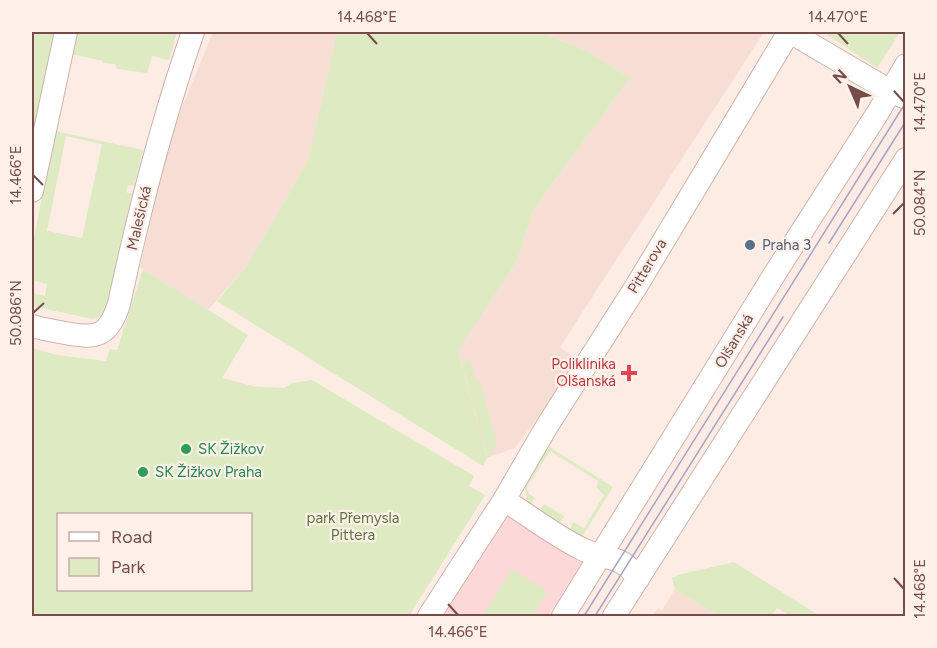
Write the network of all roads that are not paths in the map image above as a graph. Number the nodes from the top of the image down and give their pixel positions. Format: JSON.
{"nodes":[{"id":1,"x":66,"y":32,"type":"edge"},
{"id":2,"x":193,"y":32,"type":"edge"},
{"id":3,"x":790,"y":32,"type":"edge"},
{"id":4,"x":906,"y":65,"type":"edge"},
{"id":5,"x":898,"y":95,"type":"edge"},
{"id":6,"x":906,"y":159,"type":"edge"},
{"id":7,"x":32,"y":191,"type":"edge"},
{"id":8,"x":32,"y":326,"type":"edge"},
{"id":9,"x":504,"y":500,"type":"junction"},
{"id":10,"x":602,"y":555,"type":"junction"},
{"id":11,"x":638,"y":579,"type":"junction"},
{"id":12,"x":429,"y":616,"type":"edge"},
{"id":13,"x":563,"y":616,"type":"edge"},
{"id":14,"x":614,"y":616,"type":"edge"}],
"edges":[{"from":1,"to":7,"type":"street"},
{"from":2,"to":8,"type":"street","name":"Malešická"},
{"from":3,"to":5,"type":"street"},
{"from":3,"to":9,"type":"street","name":"Pitterova"},
{"from":4,"to":5,"type":"street","name":"Olšanská"},
{"from":5,"to":10,"type":"street","name":"Olšanská"},
{"from":6,"to":11,"type":"street"},
{"from":9,"to":10,"type":"street"},
{"from":9,"to":12,"type":"street","name":"Pitterova"},
{"from":10,"to":11,"type":"street"},
{"from":10,"to":13,"type":"street","name":"Olšanská"},
{"from":11,"to":14,"type":"street"}]}
